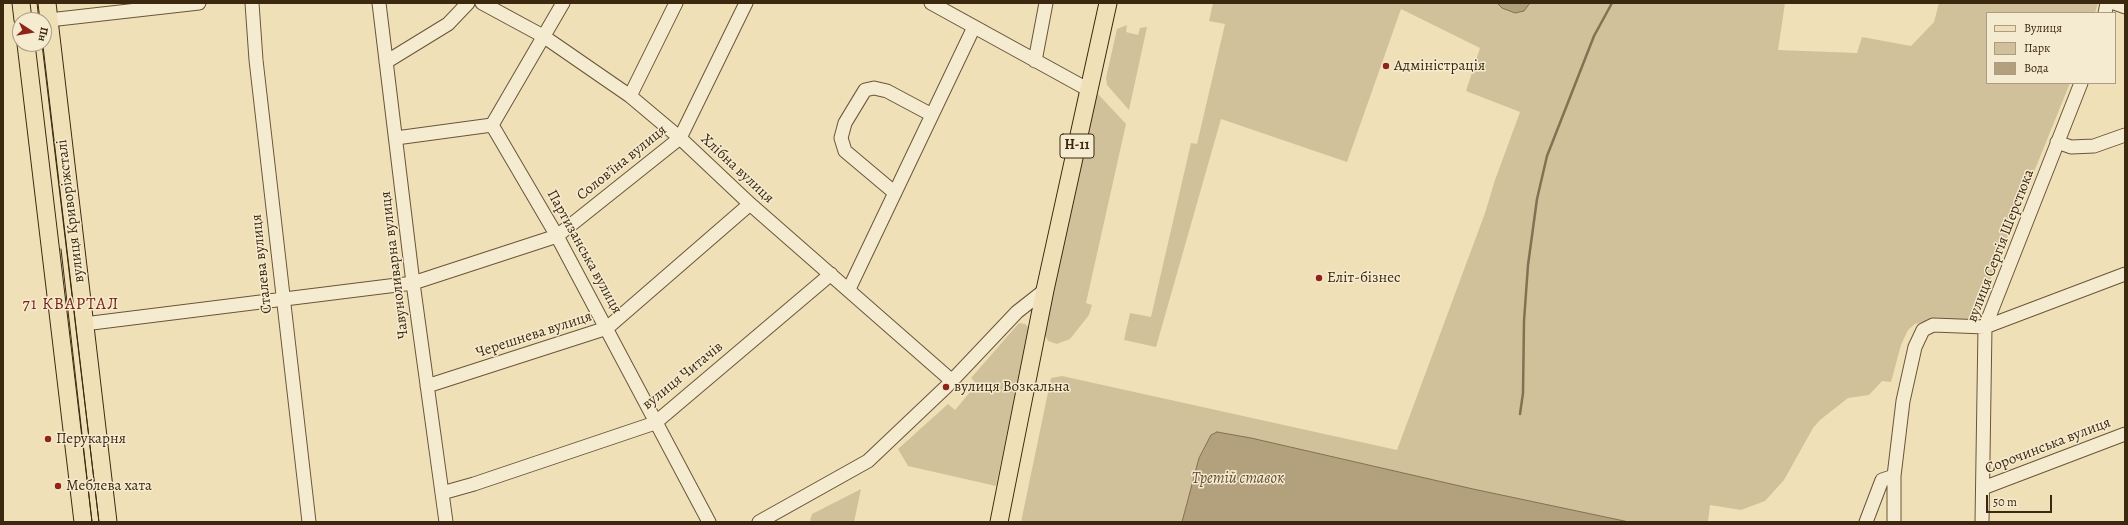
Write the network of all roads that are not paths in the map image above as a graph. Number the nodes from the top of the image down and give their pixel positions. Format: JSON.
{"nodes":[{"id":1,"x":199,"y":3,"type":"edge"},
{"id":2,"x":252,"y":3,"type":"edge"},
{"id":3,"x":379,"y":3,"type":"edge"},
{"id":4,"x":468,"y":3,"type":"edge"},
{"id":5,"x":482,"y":3,"type":"edge"},
{"id":6,"x":563,"y":3,"type":"edge"},
{"id":7,"x":676,"y":3,"type":"edge"},
{"id":8,"x":746,"y":3,"type":"edge"},
{"id":9,"x":930,"y":3,"type":"edge"},
{"id":10,"x":1046,"y":3,"type":"edge"},
{"id":11,"x":1108,"y":3,"type":"edge"},
{"id":12,"x":2114,"y":3,"type":"edge"},
{"id":13,"x":2125,"y":7,"type":"edge"},
{"id":14,"x":52,"y":19,"type":"edge"},
{"id":15,"x":974,"y":27,"type":"junction"},
{"id":16,"x":543,"y":36,"type":"junction"},
{"id":17,"x":27,"y":52,"type":"edge"},
{"id":18,"x":50,"y":52,"type":"edge"},
{"id":19,"x":1035,"y":61,"type":"junction"},
{"id":20,"x":386,"y":62,"type":"junction"},
{"id":21,"x":2081,"y":84,"type":"edge"},
{"id":22,"x":1089,"y":90,"type":"junction"},
{"id":23,"x":630,"y":96,"type":"junction"},
{"id":24,"x":932,"y":116,"type":"junction"},
{"id":25,"x":492,"y":125,"type":"junction"},
{"id":26,"x":2125,"y":135,"type":"edge"},
{"id":27,"x":396,"y":138,"type":"junction"},
{"id":28,"x":680,"y":138,"type":"junction"},
{"id":29,"x":2057,"y":142,"type":"junction"},
{"id":30,"x":895,"y":193,"type":"junction"},
{"id":31,"x":750,"y":204,"type":"junction"},
{"id":32,"x":557,"y":236,"type":"junction"},
{"id":33,"x":831,"y":274,"type":"junction"},
{"id":34,"x":2125,"y":274,"type":"edge"},
{"id":35,"x":413,"y":283,"type":"junction"},
{"id":36,"x":849,"y":289,"type":"junction"},
{"id":37,"x":1045,"y":290,"type":"junction"},
{"id":38,"x":282,"y":298,"type":"junction"},
{"id":39,"x":84,"y":324,"type":"junction"},
{"id":40,"x":1985,"y":327,"type":"junction"},
{"id":41,"x":607,"y":328,"type":"junction"},
{"id":42,"x":952,"y":381,"type":"junction"},
{"id":43,"x":427,"y":386,"type":"junction"},
{"id":44,"x":655,"y":422,"type":"junction"},
{"id":45,"x":2125,"y":434,"type":"edge"},
{"id":46,"x":1894,"y":476,"type":"junction"},
{"id":47,"x":1983,"y":488,"type":"junction"},
{"id":48,"x":442,"y":493,"type":"junction"},
{"id":49,"x":83,"y":522,"type":"edge"},
{"id":50,"x":108,"y":522,"type":"edge"},
{"id":51,"x":309,"y":522,"type":"edge"},
{"id":52,"x":446,"y":522,"type":"edge"},
{"id":53,"x":709,"y":522,"type":"edge"},
{"id":54,"x":759,"y":522,"type":"edge"},
{"id":55,"x":999,"y":522,"type":"edge"},
{"id":56,"x":1866,"y":522,"type":"edge"},
{"id":57,"x":1894,"y":522,"type":"edge"},
{"id":58,"x":1982,"y":522,"type":"edge"}],
"edges":[{"from":1,"to":14,"type":"street"},
{"from":2,"to":38,"type":"street","name":"Сталева вулиця"},
{"from":3,"to":20,"type":"street","name":"Чавуноливарна вулиця"},
{"from":4,"to":20,"type":"street"},
{"from":5,"to":16,"type":"street","name":"Хлібна вулиця"},
{"from":6,"to":16,"type":"street"},
{"from":7,"to":23,"type":"street"},
{"from":8,"to":28,"type":"street","name":"Соловʼїна вулиця"},
{"from":9,"to":15,"type":"street"},
{"from":10,"to":19,"type":"street"},
{"from":11,"to":22,"type":"main road","number":"Н-11"},
{"from":12,"to":13,"type":"street"},
{"from":15,"to":19,"type":"street"},
{"from":15,"to":24,"type":"street"},
{"from":16,"to":23,"type":"street","name":"Хлібна вулиця"},
{"from":16,"to":25,"type":"street"},
{"from":17,"to":49,"type":"main road","name":"вулиця Криворіжсталі"},
{"from":18,"to":39,"type":"main road","name":"вулиця Криворіжсталі"},
{"from":19,"to":22,"type":"street"},
{"from":20,"to":27,"type":"street","name":"Чавуноливарна вулиця"},
{"from":21,"to":29,"type":"street","name":"вулиця Сергія Шерстюка"},
{"from":22,"to":37,"type":"main road","number":"Н-11"},
{"from":23,"to":28,"type":"street","name":"Хлібна вулиця"},
{"from":24,"to":30,"type":"street"},
{"from":24,"to":30,"type":"street"},
{"from":25,"to":27,"type":"street"},
{"from":25,"to":32,"type":"street","name":"Партизанська вулиця"},
{"from":26,"to":29,"type":"street"},
{"from":27,"to":35,"type":"street","name":"Чавуноливарна вулиця"},
{"from":28,"to":31,"type":"street","name":"Хлібна вулиця"},
{"from":28,"to":32,"type":"street","name":"Соловʼїна вулиця"},
{"from":29,"to":40,"type":"street","name":"вулиця Сергія Шерстюка"},
{"from":30,"to":36,"type":"street"},
{"from":31,"to":33,"type":"street","name":"Хлібна вулиця"},
{"from":31,"to":41,"type":"street","name":"Черешнева вулиця"},
{"from":32,"to":35,"type":"street","name":"Соловʼїна вулиця"},
{"from":32,"to":41,"type":"street","name":"Партизанська вулиця"},
{"from":33,"to":36,"type":"street","name":"Хлібна вулиця"},
{"from":33,"to":44,"type":"street","name":"вулиця Читачів"},
{"from":34,"to":40,"type":"street"},
{"from":35,"to":38,"type":"street","name":"Соловʼїна вулиця"},
{"from":35,"to":43,"type":"street","name":"Чавуноливарна вулиця"},
{"from":36,"to":42,"type":"street","name":"Хлібна вулиця"},
{"from":37,"to":42,"type":"street"},
{"from":37,"to":55,"type":"main road","number":"Н-11"},
{"from":38,"to":39,"type":"street","name":"Соловʼїна вулиця"},
{"from":38,"to":51,"type":"street","name":"Сталева вулиця"},
{"from":39,"to":50,"type":"main road","name":"вулиця Криворіжсталі"},
{"from":40,"to":46,"type":"street"},
{"from":40,"to":47,"type":"street","name":"вулиця Сергія Шерстюка"},
{"from":41,"to":43,"type":"street","name":"Черешнева вулиця"},
{"from":41,"to":44,"type":"street","name":"Партизанська вулиця"},
{"from":42,"to":54,"type":"street"},
{"from":43,"to":48,"type":"street","name":"Чавуноливарна вулиця"},
{"from":44,"to":48,"type":"street","name":"вулиця Читачів"},
{"from":44,"to":53,"type":"street","name":"Партизанська вулиця"},
{"from":45,"to":47,"type":"street","name":"Сорочинська вулиця"},
{"from":46,"to":56,"type":"street"},
{"from":46,"to":57,"type":"street"},
{"from":47,"to":58,"type":"street","name":"вулиця Сергія Шерстюка"},
{"from":48,"to":52,"type":"street","name":"Чавуноливарна вулиця"}]}
